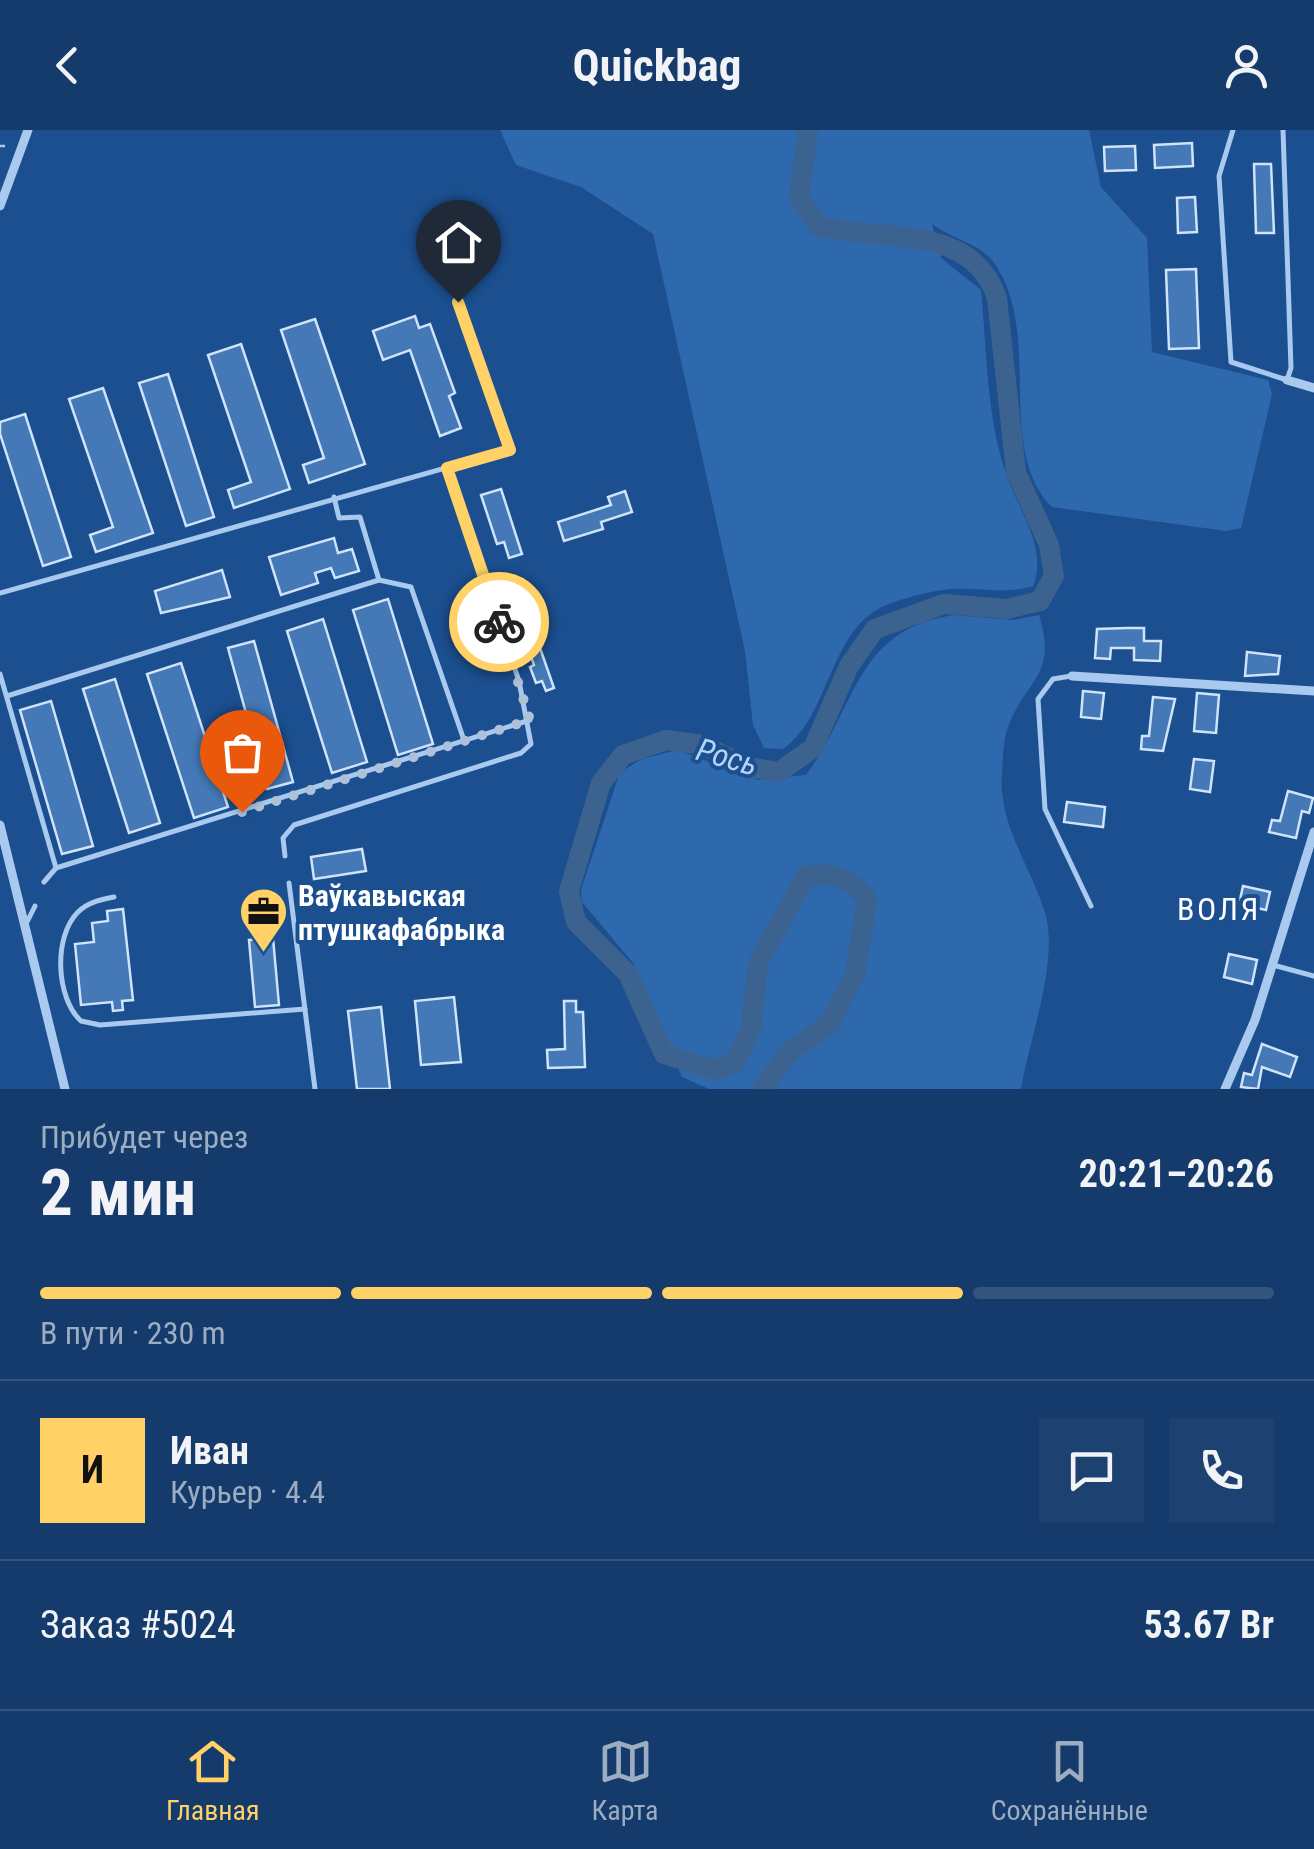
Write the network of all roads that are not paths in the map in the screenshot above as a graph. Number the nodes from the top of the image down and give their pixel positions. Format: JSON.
{"nodes":[{"id":1,"x":28,"y":130,"type":"edge"},
{"id":2,"x":1232,"y":130,"type":"edge"},
{"id":3,"x":1283,"y":130,"type":"edge"},
{"id":4,"x":0,"y":206,"type":"edge"},
{"id":5,"x":458,"y":302,"type":"dead end"},
{"id":6,"x":1287,"y":380,"type":"junction"},
{"id":7,"x":1314,"y":388,"type":"edge"},
{"id":8,"x":447,"y":468,"type":"junction"},
{"id":9,"x":333,"y":496,"type":"junction"},
{"id":10,"x":379,"y":580,"type":"junction"},
{"id":11,"x":0,"y":593,"type":"edge"},
{"id":12,"x":0,"y":674,"type":"edge"},
{"id":13,"x":1072,"y":676,"type":"joint"},
{"id":14,"x":1314,"y":691,"type":"edge"},
{"id":15,"x":7,"y":696,"type":"junction"},
{"id":16,"x":530,"y":720,"type":"junction"},
{"id":17,"x":465,"y":743,"type":"junction"},
{"id":18,"x":0,"y":825,"type":"edge"},
{"id":19,"x":1314,"y":832,"type":"edge"},
{"id":20,"x":285,"y":856,"type":"dead end"},
{"id":21,"x":56,"y":868,"type":"junction"},
{"id":22,"x":44,"y":882,"type":"dead end"},
{"id":23,"x":290,"y":883,"type":"dead end"},
{"id":24,"x":114,"y":897,"type":"dead end"},
{"id":25,"x":35,"y":906,"type":"dead end"},
{"id":26,"x":1091,"y":906,"type":"dead end"},
{"id":27,"x":22,"y":930,"type":"junction"},
{"id":28,"x":1273,"y":965,"type":"junction"},
{"id":29,"x":1314,"y":976,"type":"edge"},
{"id":30,"x":306,"y":1009,"type":"junction"},
{"id":31,"x":64,"y":1089,"type":"edge"},
{"id":32,"x":315,"y":1089,"type":"edge"},
{"id":33,"x":1225,"y":1089,"type":"edge"}],
"edges":[{"from":1,"to":4,"type":"street"},
{"from":2,"to":6,"type":"lane"},
{"from":3,"to":6,"type":"lane"},
{"from":5,"to":8,"type":"lane"},
{"from":6,"to":7,"type":"street"},
{"from":8,"to":9,"type":"lane"},
{"from":8,"to":16,"type":"lane"},
{"from":9,"to":10,"type":"lane"},
{"from":9,"to":11,"type":"lane"},
{"from":10,"to":15,"type":"lane"},
{"from":10,"to":17,"type":"lane"},
{"from":12,"to":15,"type":"lane"},
{"from":13,"to":14,"type":"street"},
{"from":13,"to":26,"type":"lane"},
{"from":15,"to":21,"type":"lane"},
{"from":16,"to":17,"type":"lane"},
{"from":16,"to":20,"type":"lane"},
{"from":17,"to":21,"type":"lane"},
{"from":18,"to":27,"type":"street"},
{"from":19,"to":28,"type":"street"},
{"from":21,"to":22,"type":"lane"},
{"from":23,"to":30,"type":"lane"},
{"from":24,"to":30,"type":"lane"},
{"from":25,"to":27,"type":"lane"},
{"from":27,"to":31,"type":"street"},
{"from":28,"to":29,"type":"lane"},
{"from":28,"to":33,"type":"street"},
{"from":30,"to":32,"type":"lane"}]}
